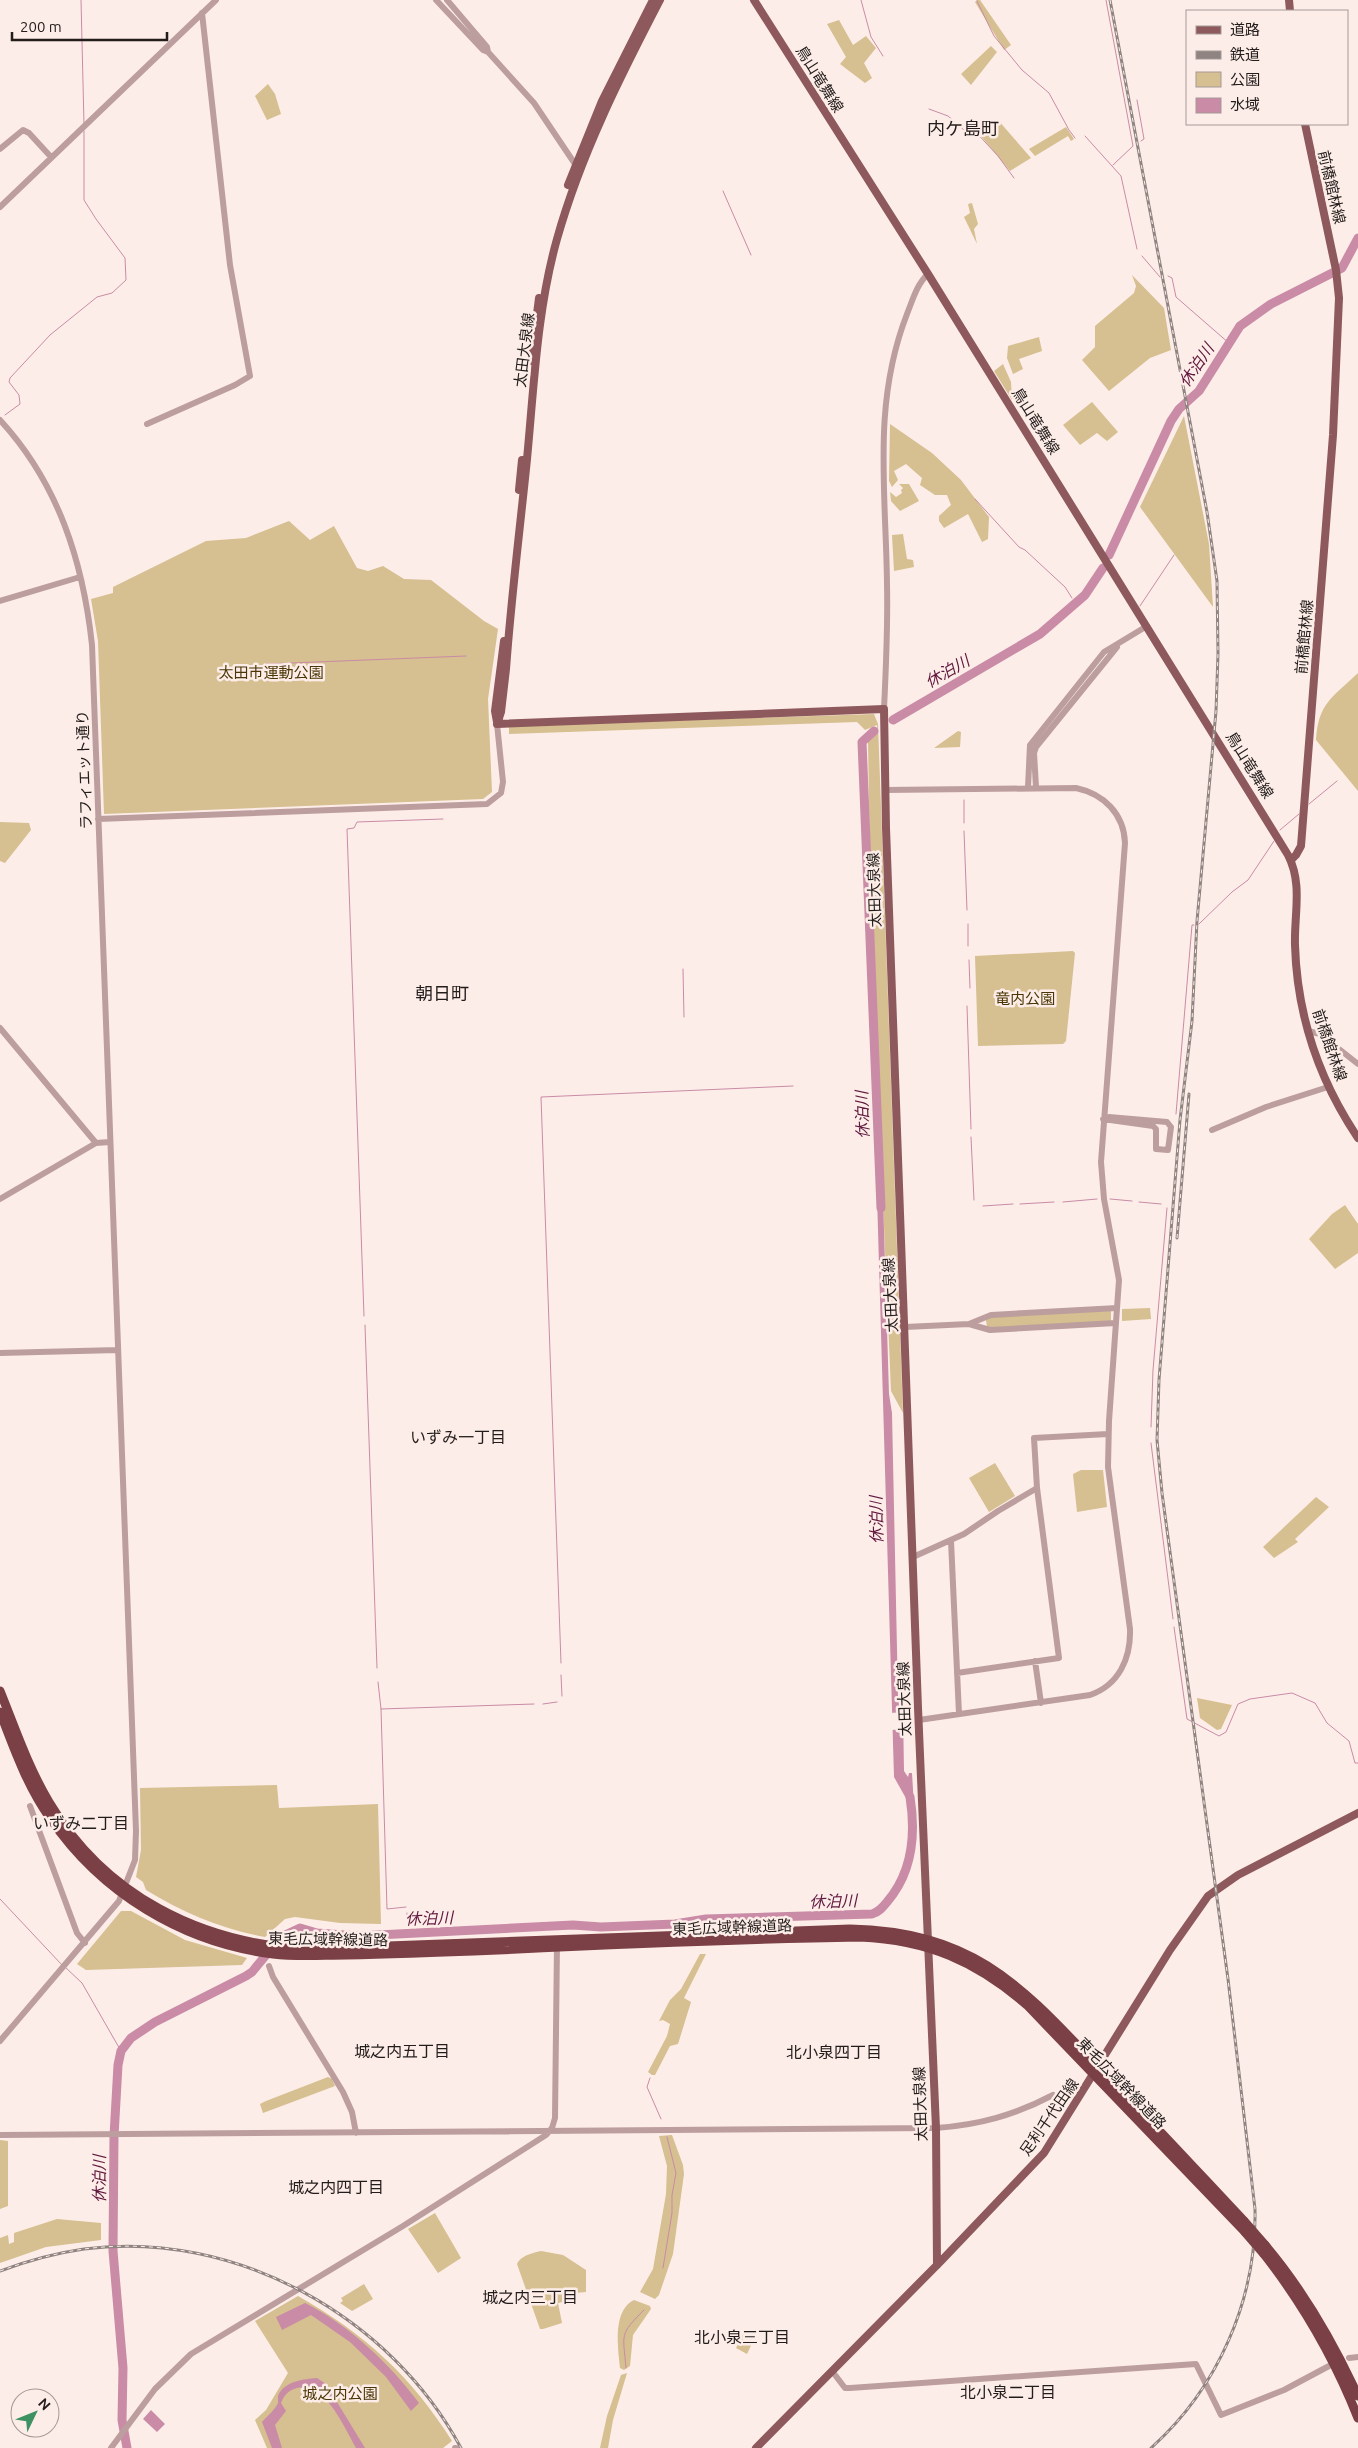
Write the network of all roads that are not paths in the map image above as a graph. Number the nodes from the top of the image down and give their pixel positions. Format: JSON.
{"nodes":[{"id":1,"x":216,"y":0,"type":"edge"},
{"id":2,"x":436,"y":0,"type":"edge"},
{"id":3,"x":447,"y":0,"type":"edge"},
{"id":4,"x":653,"y":0,"type":"edge"},
{"id":5,"x":660,"y":0,"type":"edge"},
{"id":6,"x":754,"y":0,"type":"edge"},
{"id":7,"x":202,"y":13,"type":"junction"},
{"id":8,"x":488,"y":52,"type":"junction"},
{"id":9,"x":1305,"y":125,"type":"edge"},
{"id":10,"x":0,"y":149,"type":"edge"},
{"id":11,"x":51,"y":157,"type":"junction"},
{"id":12,"x":577,"y":167,"type":"junction"},
{"id":13,"x":0,"y":207,"type":"edge"},
{"id":14,"x":928,"y":274,"type":"junction"},
{"id":15,"x":0,"y":420,"type":"edge"},
{"id":16,"x":147,"y":424,"type":"dead end"},
{"id":17,"x":80,"y":577,"type":"junction"},
{"id":18,"x":0,"y":601,"type":"edge"},
{"id":19,"x":1147,"y":626,"type":"junction"},
{"id":20,"x":1128,"y":638,"type":"junction"},
{"id":21,"x":884,"y":710,"type":"junction"},
{"id":22,"x":497,"y":724,"type":"junction"},
{"id":23,"x":1028,"y":787,"type":"junction"},
{"id":24,"x":1036,"y":787,"type":"junction"},
{"id":25,"x":885,"y":790,"type":"junction"},
{"id":26,"x":98,"y":819,"type":"junction"},
{"id":27,"x":1291,"y":860,"type":"junction"},
{"id":28,"x":0,"y":1028,"type":"edge"},
{"id":29,"x":1308,"y":1031,"type":"junction"},
{"id":30,"x":1358,"y":1064,"type":"edge"},
{"id":31,"x":1328,"y":1087,"type":"junction"},
{"id":32,"x":1103,"y":1119,"type":"junction"},
{"id":33,"x":1212,"y":1130,"type":"dead end"},
{"id":34,"x":1358,"y":1138,"type":"edge"},
{"id":35,"x":110,"y":1142,"type":"junction"},
{"id":36,"x":96,"y":1143,"type":"junction"},
{"id":37,"x":0,"y":1199,"type":"edge"},
{"id":38,"x":1118,"y":1308,"type":"junction"},
{"id":39,"x":1116,"y":1323,"type":"junction"},
{"id":40,"x":969,"y":1324,"type":"junction"},
{"id":41,"x":905,"y":1327,"type":"junction"},
{"id":42,"x":118,"y":1350,"type":"junction"},
{"id":43,"x":0,"y":1353,"type":"edge"},
{"id":44,"x":1108,"y":1434,"type":"junction"},
{"id":45,"x":1037,"y":1488,"type":"junction"},
{"id":46,"x":951,"y":1541,"type":"junction"},
{"id":47,"x":912,"y":1557,"type":"junction"},
{"id":48,"x":1035,"y":1661,"type":"junction"},
{"id":49,"x":957,"y":1673,"type":"junction"},
{"id":50,"x":0,"y":1691,"type":"edge"},
{"id":51,"x":1042,"y":1703,"type":"junction"},
{"id":52,"x":959,"y":1714,"type":"junction"},
{"id":53,"x":3,"y":1718,"type":"edge"},
{"id":54,"x":919,"y":1720,"type":"junction"},
{"id":55,"x":30,"y":1806,"type":"dead end"},
{"id":56,"x":1358,"y":1812,"type":"edge"},
{"id":57,"x":124,"y":1891,"type":"junction"},
{"id":58,"x":927,"y":1942,"type":"junction"},
{"id":59,"x":85,"y":1943,"type":"junction"},
{"id":60,"x":557,"y":1944,"type":"junction"},
{"id":61,"x":269,"y":1966,"type":"dead end"},
{"id":62,"x":0,"y":2042,"type":"edge"},
{"id":63,"x":1096,"y":2071,"type":"junction"},
{"id":64,"x":1054,"y":2096,"type":"dead end"},
{"id":65,"x":936,"y":2128,"type":"junction"},
{"id":66,"x":356,"y":2132,"type":"junction"},
{"id":67,"x":549,"y":2132,"type":"junction"},
{"id":68,"x":0,"y":2135,"type":"edge"},
{"id":69,"x":1265,"y":2250,"type":"junction"},
{"id":70,"x":937,"y":2265,"type":"junction"},
{"id":71,"x":1358,"y":2356,"type":"edge"},
{"id":72,"x":1349,"y":2358,"type":"dead end"},
{"id":73,"x":1329,"y":2366,"type":"dead end"},
{"id":74,"x":832,"y":2371,"type":"junction"},
{"id":75,"x":1358,"y":2396,"type":"edge"},
{"id":76,"x":1358,"y":2418,"type":"edge"},
{"id":77,"x":112,"y":2448,"type":"edge"},
{"id":78,"x":756,"y":2448,"type":"edge"}],
"edges":[{"from":1,"to":7,"type":"street"},
{"from":2,"to":8,"type":"street"},
{"from":3,"to":8,"type":"street"},
{"from":4,"to":12,"type":"main road","name":"太田大泉線"},
{"from":5,"to":12,"type":"main road","name":"太田大泉線"},
{"from":6,"to":14,"type":"main road","name":"鳥山竜舞線"},
{"from":7,"to":11,"type":"street"},
{"from":7,"to":16,"type":"street"},
{"from":8,"to":12,"type":"street"},
{"from":9,"to":27,"type":"main road","name":"前橋館林線"},
{"from":10,"to":11,"type":"street"},
{"from":11,"to":13,"type":"street"},
{"from":12,"to":22,"type":"main road","name":"太田大泉線"},
{"from":14,"to":19,"type":"main road","name":"鳥山竜舞線"},
{"from":14,"to":21,"type":"street"},
{"from":15,"to":17,"type":"street","name":"ラフィエット通り"},
{"from":17,"to":18,"type":"street"},
{"from":17,"to":26,"type":"street","name":"ラフィエット通り"},
{"from":19,"to":20,"type":"street"},
{"from":19,"to":27,"type":"main road","name":"鳥山竜舞線"},
{"from":20,"to":23,"type":"street"},
{"from":20,"to":24,"type":"street"},
{"from":21,"to":22,"type":"main road"},
{"from":21,"to":25,"type":"main road","name":"太田大泉線"},
{"from":22,"to":26,"type":"street"},
{"from":23,"to":24,"type":"street"},
{"from":23,"to":25,"type":"street"},
{"from":24,"to":32,"type":"street"},
{"from":25,"to":41,"type":"main road","name":"太田大泉線"},
{"from":26,"to":35,"type":"street","name":"ラフィエット通り"},
{"from":27,"to":29,"type":"main road","name":"前橋館林線"},
{"from":28,"to":36,"type":"street"},
{"from":29,"to":30,"type":"street"},
{"from":29,"to":31,"type":"main road","name":"前橋館林線"},
{"from":31,"to":33,"type":"street"},
{"from":31,"to":34,"type":"main road","name":"前橋館林線"},
{"from":32,"to":32,"type":"street"},
{"from":32,"to":38,"type":"street"},
{"from":35,"to":36,"type":"street"},
{"from":35,"to":42,"type":"street","name":"ラフィエット通り"},
{"from":36,"to":37,"type":"street"},
{"from":38,"to":39,"type":"street"},
{"from":38,"to":40,"type":"street"},
{"from":39,"to":40,"type":"street"},
{"from":39,"to":44,"type":"street"},
{"from":40,"to":41,"type":"street"},
{"from":41,"to":47,"type":"main road","name":"太田大泉線"},
{"from":42,"to":43,"type":"street"},
{"from":42,"to":57,"type":"street","name":"ラフィエット通り"},
{"from":44,"to":45,"type":"street"},
{"from":44,"to":51,"type":"street"},
{"from":45,"to":46,"type":"street"},
{"from":45,"to":48,"type":"street"},
{"from":46,"to":47,"type":"street"},
{"from":46,"to":49,"type":"street"},
{"from":47,"to":54,"type":"main road","name":"太田大泉線"},
{"from":48,"to":49,"type":"street"},
{"from":48,"to":51,"type":"street"},
{"from":49,"to":52,"type":"street"},
{"from":50,"to":53,"type":"highway","name":"東毛広域幹線道路"},
{"from":51,"to":52,"type":"street"},
{"from":52,"to":54,"type":"street"},
{"from":53,"to":57,"type":"highway","name":"東毛広域幹線道路"},
{"from":54,"to":58,"type":"main road","name":"太田大泉線"},
{"from":55,"to":59,"type":"street"},
{"from":56,"to":63,"type":"main road","name":"足利千代田線"},
{"from":57,"to":59,"type":"street","name":"ラフィエット通り"},
{"from":57,"to":60,"type":"highway","name":"東毛広域幹線道路"},
{"from":58,"to":60,"type":"highway","name":"東毛広域幹線道路"},
{"from":58,"to":63,"type":"highway","name":"東毛広域幹線道路"},
{"from":58,"to":65,"type":"main road","name":"太田大泉線"},
{"from":59,"to":62,"type":"street","name":"ラフィエット通り"},
{"from":60,"to":67,"type":"street"},
{"from":61,"to":66,"type":"street"},
{"from":63,"to":69,"type":"highway","name":"東毛広域幹線道路","bridge":true},
{"from":63,"to":69,"type":"highway","name":"東毛広域幹線道路","bridge":true},
{"from":63,"to":70,"type":"main road","name":"足利千代田線"},
{"from":64,"to":65,"type":"street"},
{"from":65,"to":67,"type":"street"},
{"from":65,"to":70,"type":"main road","name":"太田大泉線"},
{"from":66,"to":67,"type":"street"},
{"from":66,"to":68,"type":"street"},
{"from":67,"to":77,"type":"street"},
{"from":69,"to":75,"type":"highway","name":"東毛広域幹線道路"},
{"from":69,"to":76,"type":"highway","name":"東毛広域幹線道路"},
{"from":70,"to":74,"type":"main road","name":"足利千代田線"},
{"from":71,"to":72,"type":"street"},
{"from":73,"to":74,"type":"street"},
{"from":74,"to":78,"type":"main road","name":"足利千代田線"}]}
